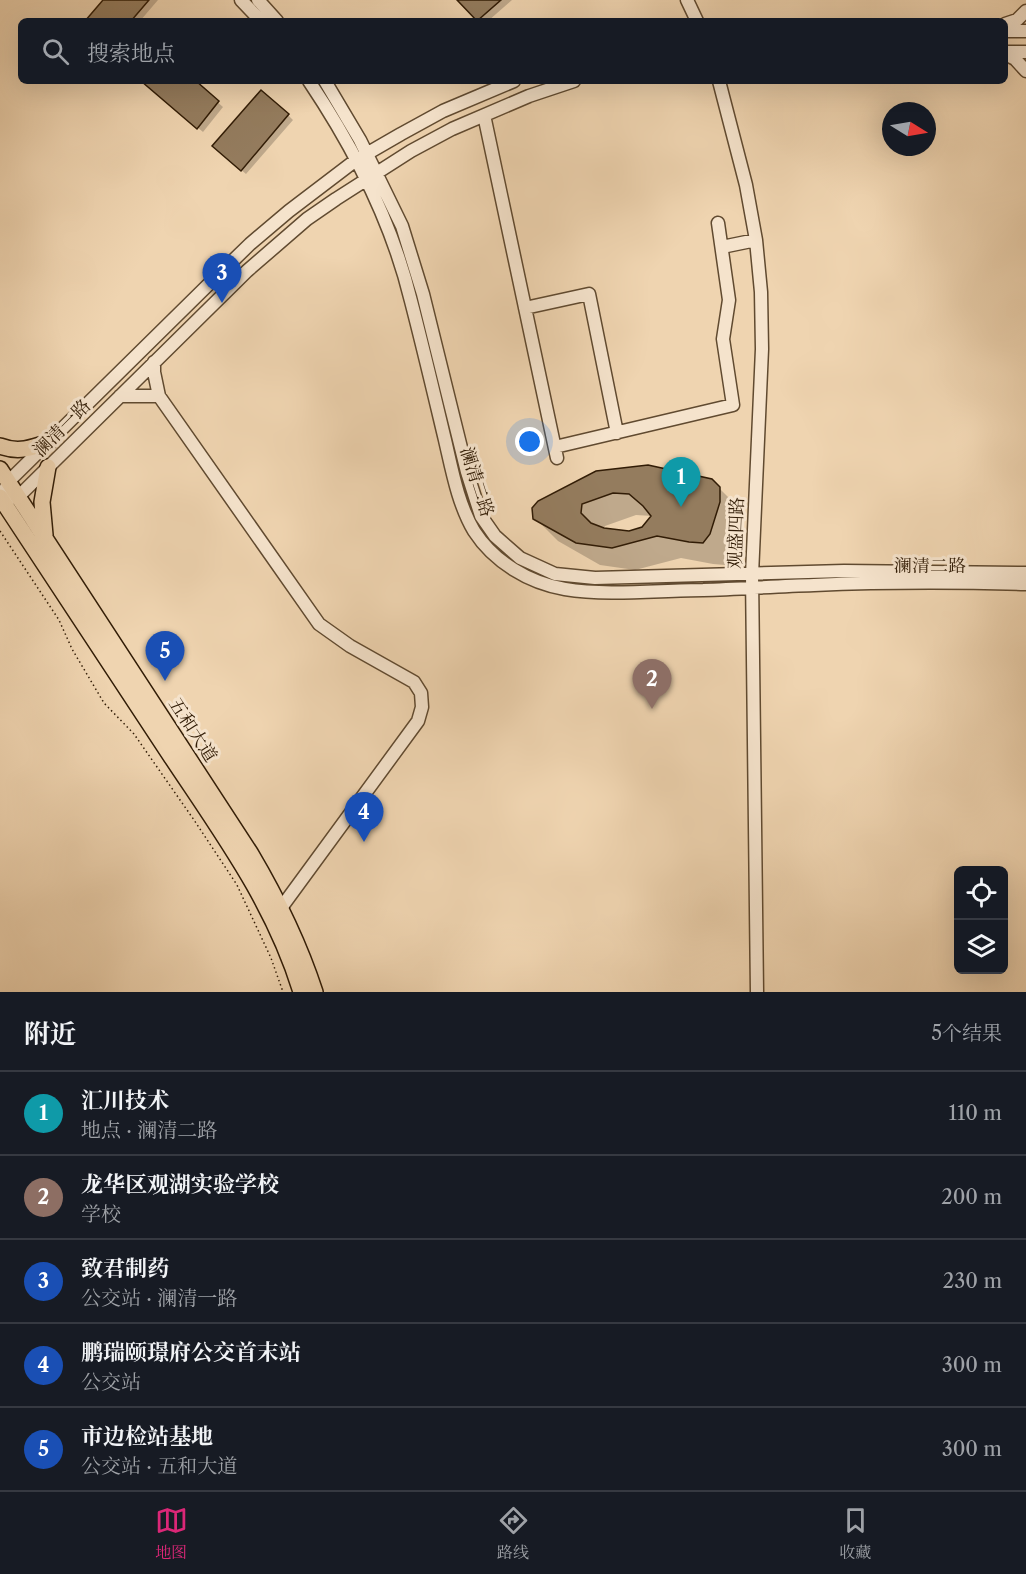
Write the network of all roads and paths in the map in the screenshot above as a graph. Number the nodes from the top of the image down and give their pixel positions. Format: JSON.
{"nodes":[{"id":1,"x":241,"y":0,"type":"edge"},
{"id":2,"x":258,"y":0,"type":"edge"},
{"id":3,"x":687,"y":0,"type":"edge"},
{"id":4,"x":1026,"y":11,"type":"edge"},
{"id":5,"x":258,"y":18,"type":"edge"},
{"id":6,"x":274,"y":18,"type":"edge"},
{"id":7,"x":696,"y":18,"type":"edge"},
{"id":8,"x":1008,"y":23,"type":"edge"},
{"id":9,"x":1008,"y":31,"type":"edge"},
{"id":10,"x":1026,"y":31,"type":"edge"},
{"id":11,"x":1026,"y":52,"type":"edge"},
{"id":12,"x":1008,"y":53,"type":"edge"},
{"id":13,"x":1008,"y":55,"type":"edge"},
{"id":14,"x":1026,"y":71,"type":"edge"},
{"id":15,"x":311,"y":84,"type":"edge"},
{"id":16,"x":327,"y":84,"type":"edge"},
{"id":17,"x":507,"y":84,"type":"edge"},
{"id":18,"x":565,"y":84,"type":"edge"},
{"id":19,"x":720,"y":84,"type":"edge"},
{"id":20,"x":484,"y":115,"type":"junction"},
{"id":21,"x":368,"y":154,"type":"junction"},
{"id":22,"x":356,"y":160,"type":"junction"},
{"id":23,"x":377,"y":173,"type":"junction"},
{"id":24,"x":366,"y":180,"type":"junction"},
{"id":25,"x":717,"y":223,"type":"dead end"},
{"id":26,"x":756,"y":240,"type":"junction"},
{"id":27,"x":722,"y":248,"type":"junction"},
{"id":28,"x":525,"y":308,"type":"junction"},
{"id":29,"x":154,"y":362,"type":"junction"},
{"id":30,"x":120,"y":396,"type":"junction"},
{"id":31,"x":159,"y":396,"type":"junction"},
{"id":32,"x":617,"y":433,"type":"junction"},
{"id":33,"x":49,"y":442,"type":"junction"},
{"id":34,"x":0,"y":446,"type":"edge"},
{"id":35,"x":48,"y":467,"type":"junction"},
{"id":36,"x":4,"y":476,"type":"edge"},
{"id":37,"x":18,"y":497,"type":"junction"},
{"id":38,"x":1,"y":498,"type":"edge"},
{"id":39,"x":0,"y":531,"type":"edge"},
{"id":40,"x":45,"y":538,"type":"junction"},
{"id":41,"x":1026,"y":573,"type":"edge"},
{"id":42,"x":752,"y":574,"type":"junction"},
{"id":43,"x":1026,"y":584,"type":"edge"},
{"id":44,"x":753,"y":588,"type":"junction"},
{"id":45,"x":281,"y":908,"type":"junction"},
{"id":46,"x":283,"y":992,"type":"edge"},
{"id":47,"x":301,"y":992,"type":"edge"},
{"id":48,"x":315,"y":992,"type":"edge"},
{"id":49,"x":757,"y":992,"type":"edge"}],
"edges":[{"from":1,"to":5,"type":"street"},
{"from":2,"to":6,"type":"street"},
{"from":3,"to":7,"type":"street"},
{"from":4,"to":8,"type":"street"},
{"from":9,"to":10,"type":"street"},
{"from":11,"to":12,"type":"street"},
{"from":13,"to":14,"type":"street"},
{"from":15,"to":22,"type":"street","name":"澜清二路"},
{"from":16,"to":21,"type":"street","name":"澜清二路"},
{"from":17,"to":21,"type":"street","name":"澜清一路"},
{"from":18,"to":20,"type":"street","name":"澜清一路"},
{"from":19,"to":26,"type":"street","name":"观盛四路"},
{"from":20,"to":23,"type":"street","name":"澜清一路"},
{"from":20,"to":28,"type":"street"},
{"from":21,"to":22,"type":"street","name":"澜清一路"},
{"from":21,"to":23,"type":"street","name":"澜清二路"},
{"from":22,"to":24,"type":"street","name":"澜清二路"},
{"from":22,"to":33,"type":"street","name":"澜清一路"},
{"from":23,"to":24,"type":"street","name":"澜清一路"},
{"from":23,"to":42,"type":"street","name":"澜清二路"},
{"from":24,"to":29,"type":"street","name":"澜清一路"},
{"from":24,"to":44,"type":"street","name":"澜清二路"},
{"from":25,"to":27,"type":"street"},
{"from":26,"to":27,"type":"street"},
{"from":26,"to":42,"type":"street","name":"观盛四路"},
{"from":27,"to":32,"type":"street"},
{"from":28,"to":32,"type":"street"},
{"from":28,"to":32,"type":"street"},
{"from":29,"to":30,"type":"street","name":"澜清一路"},
{"from":29,"to":31,"type":"street"},
{"from":30,"to":31,"type":"street"},
{"from":30,"to":35,"type":"street","name":"澜清一路"},
{"from":31,"to":45,"type":"street"},
{"from":33,"to":34,"type":"main road"},
{"from":33,"to":36,"type":"street","name":"澜清一路"},
{"from":35,"to":37,"type":"street","name":"澜清一路"},
{"from":35,"to":40,"type":"main road"},
{"from":36,"to":37,"type":"main road","name":"五和大道"},
{"from":36,"to":38,"type":"street","name":"澜清一路"},
{"from":37,"to":38,"type":"street"},
{"from":37,"to":40,"type":"main road","name":"五和大道"},
{"from":38,"to":47,"type":"main road","name":"五和大道"},
{"from":39,"to":46,"type":"path"},
{"from":40,"to":45,"type":"main road","name":"五和大道"},
{"from":41,"to":42,"type":"street","name":"澜清二路"},
{"from":42,"to":44,"type":"street","name":"观盛四路"},
{"from":43,"to":44,"type":"street","name":"澜清二路"},
{"from":44,"to":49,"type":"street","name":"观盛四路"},
{"from":45,"to":48,"type":"main road","name":"五和大道"}]}
